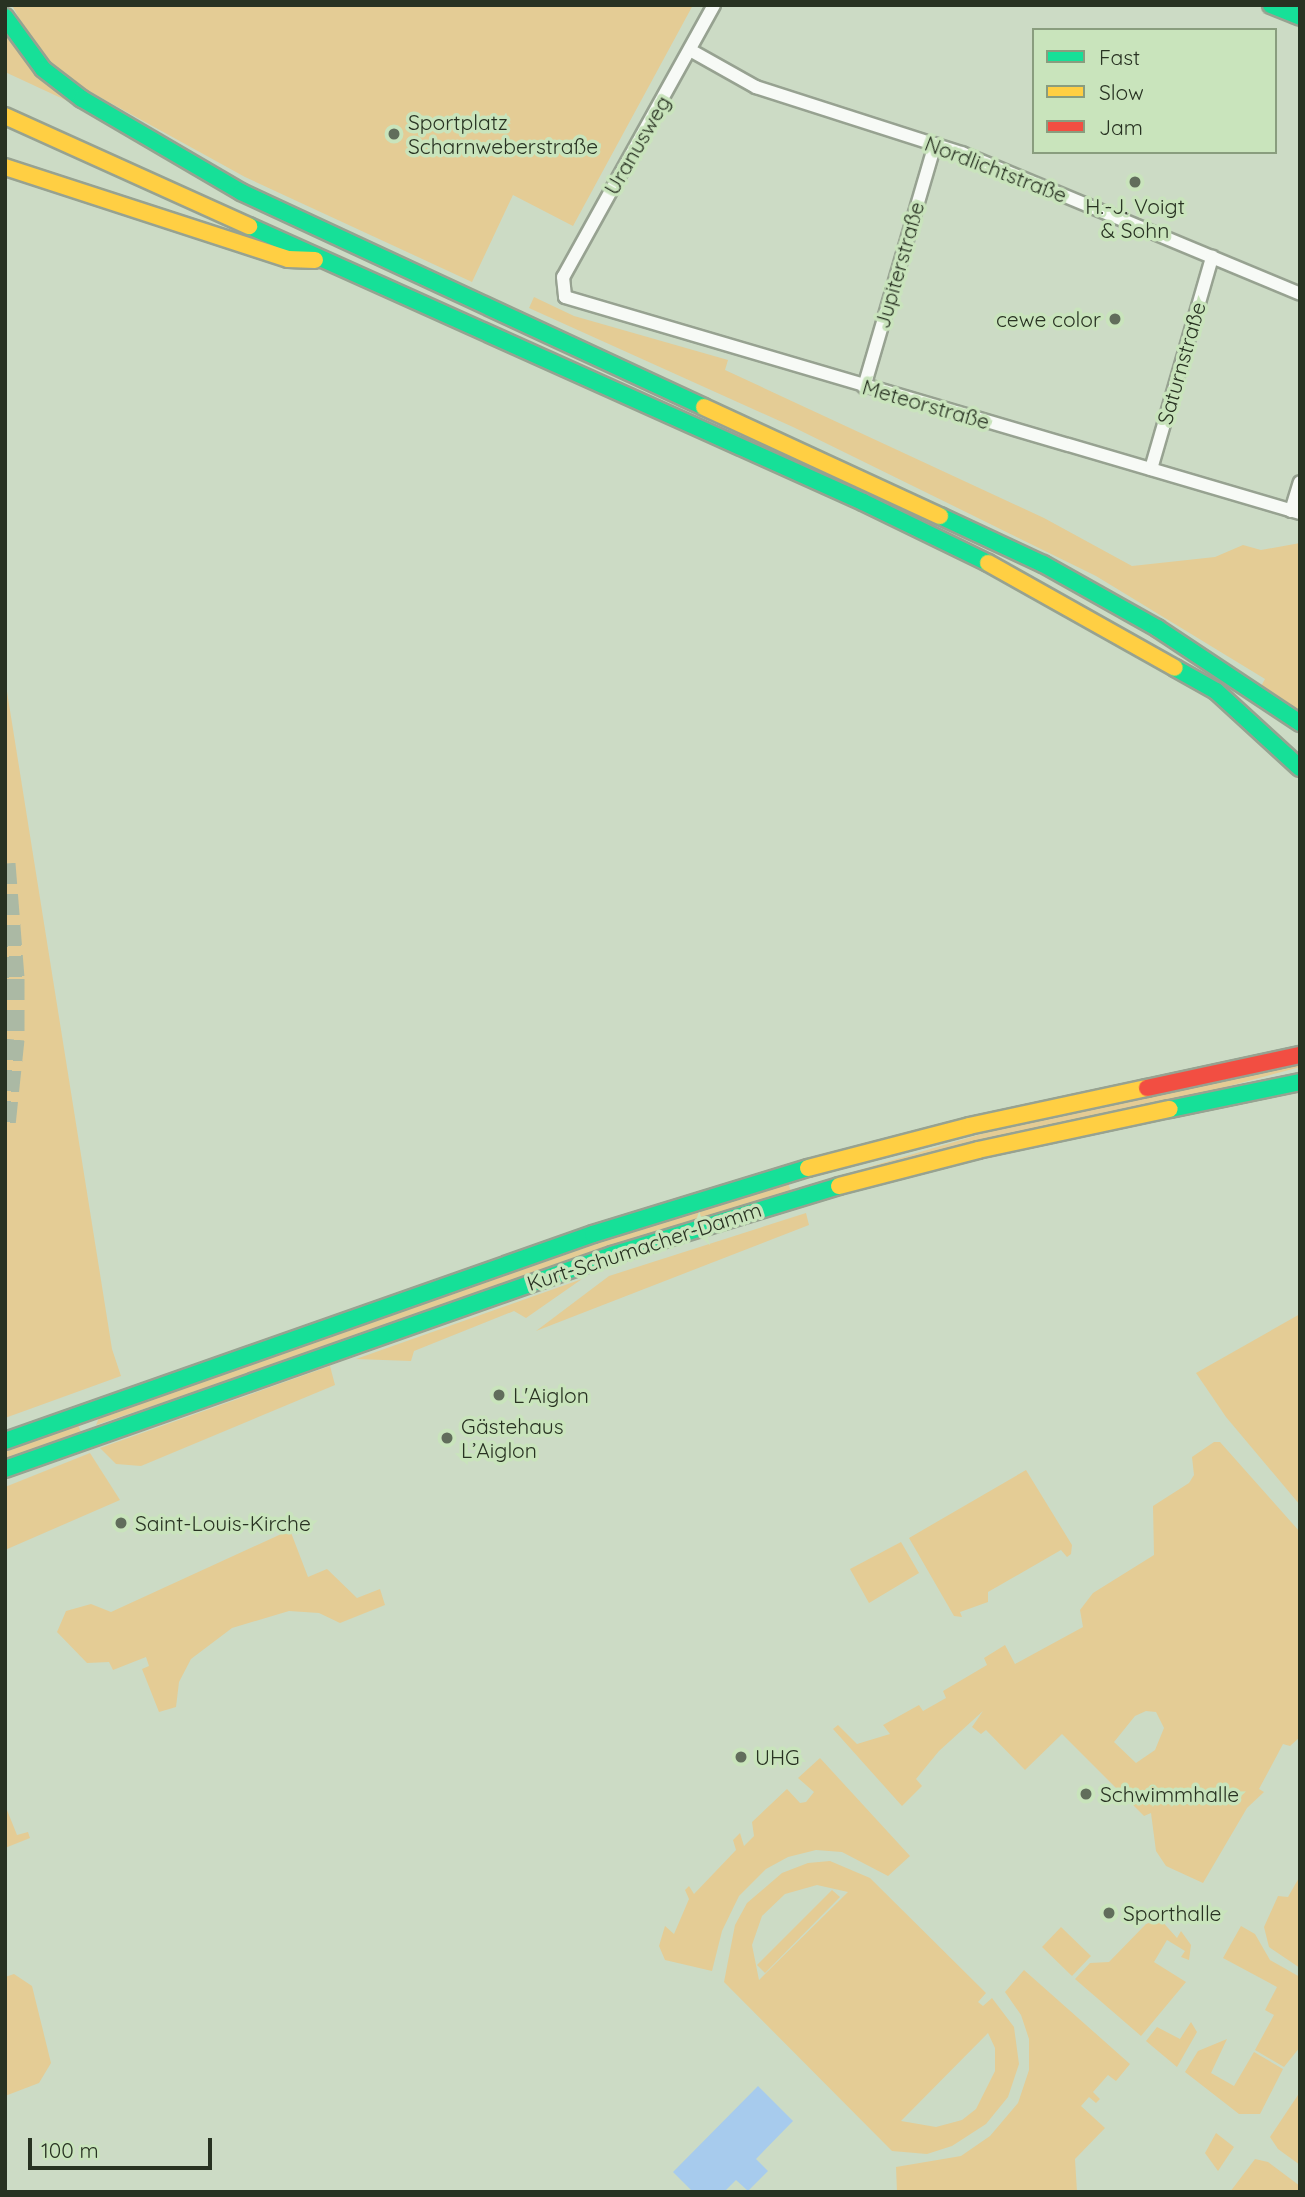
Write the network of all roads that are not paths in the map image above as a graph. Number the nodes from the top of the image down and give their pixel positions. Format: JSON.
{"nodes":[{"id":1,"x":714,"y":5,"type":"edge"},
{"id":2,"x":1270,"y":5,"type":"edge"},
{"id":3,"x":5,"y":17,"type":"edge"},
{"id":4,"x":1300,"y":17,"type":"edge"},
{"id":5,"x":690,"y":50,"type":"junction"},
{"id":6,"x":5,"y":116,"type":"edge"},
{"id":7,"x":935,"y":144,"type":"junction"},
{"id":8,"x":5,"y":167,"type":"edge"},
{"id":9,"x":1212,"y":257,"type":"junction"},
{"id":10,"x":328,"y":261,"type":"junction"},
{"id":11,"x":561,"y":285,"type":"joint"},
{"id":12,"x":1300,"y":294,"type":"edge"},
{"id":13,"x":864,"y":387,"type":"junction"},
{"id":14,"x":1151,"y":469,"type":"junction"},
{"id":15,"x":1300,"y":482,"type":"edge"},
{"id":16,"x":1296,"y":512,"type":"edge"},
{"id":17,"x":1300,"y":723,"type":"edge"},
{"id":18,"x":1300,"y":768,"type":"edge"},
{"id":19,"x":1300,"y":1055,"type":"edge"},
{"id":20,"x":1300,"y":1082,"type":"edge"},
{"id":21,"x":804,"y":1167,"type":"junction"},
{"id":22,"x":811,"y":1193,"type":"junction"},
{"id":23,"x":5,"y":1441,"type":"edge"},
{"id":24,"x":5,"y":1469,"type":"edge"}],
"edges":[{"from":1,"to":5,"type":"street","name":"Uranusweg"},
{"from":2,"to":4,"type":"main road"},
{"from":3,"to":17,"type":"main road"},
{"from":5,"to":7,"type":"street","name":"Nordlichtstraße"},
{"from":5,"to":11,"type":"street","name":"Uranusweg"},
{"from":6,"to":10,"type":"main road"},
{"from":7,"to":9,"type":"street","name":"Nordlichtstraße"},
{"from":7,"to":13,"type":"street","name":"Jupiterstraße"},
{"from":8,"to":10,"type":"main road"},
{"from":9,"to":12,"type":"street","name":"Nordlichtstraße"},
{"from":9,"to":14,"type":"street","name":"Saturnstraße"},
{"from":10,"to":18,"type":"main road"},
{"from":11,"to":13,"type":"street","name":"Meteorstraße"},
{"from":13,"to":14,"type":"street","name":"Meteorstraße"},
{"from":14,"to":16,"type":"street","name":"Meteorstraße"},
{"from":15,"to":16,"type":"street"},
{"from":19,"to":21,"type":"main road","name":"Kurt-Schumacher-Damm"},
{"from":20,"to":22,"type":"main road","name":"Kurt-Schumacher-Damm"},
{"from":21,"to":22,"type":"main road"},
{"from":21,"to":23,"type":"main road","name":"Kurt-Schumacher-Damm"},
{"from":22,"to":24,"type":"main road","name":"Kurt-Schumacher-Damm"}]}
